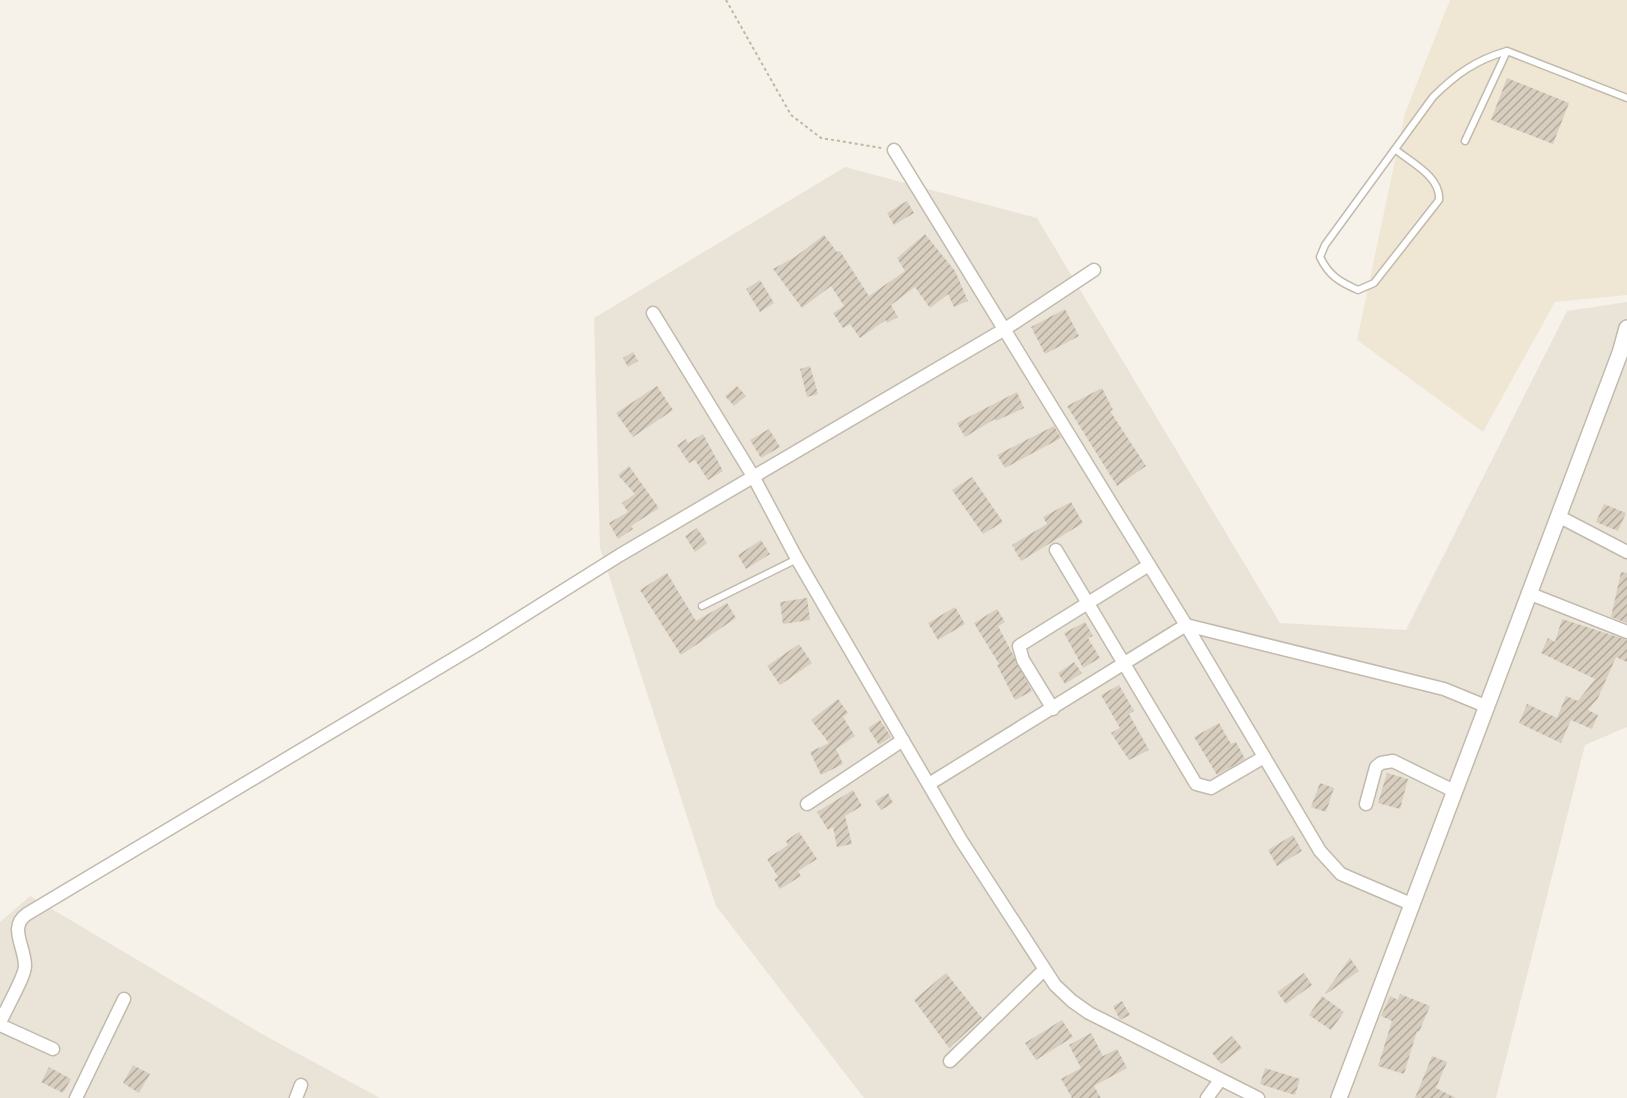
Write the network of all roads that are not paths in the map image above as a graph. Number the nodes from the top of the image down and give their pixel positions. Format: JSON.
{"nodes":[{"id":1,"x":1507,"y":51,"type":"junction"},
{"id":2,"x":1627,"y":98,"type":"edge"},
{"id":3,"x":1465,"y":141,"type":"dead end"},
{"id":4,"x":894,"y":150,"type":"road end"},
{"id":5,"x":1396,"y":150,"type":"junction"},
{"id":6,"x":1094,"y":270,"type":"dead end"},
{"id":7,"x":653,"y":313,"type":"dead end"},
{"id":8,"x":1627,"y":328,"type":"edge"},
{"id":9,"x":1005,"y":329,"type":"junction"},
{"id":10,"x":1624,"y":355,"type":"edge"},
{"id":11,"x":753,"y":476,"type":"junction"},
{"id":12,"x":1558,"y":516,"type":"junction"},
{"id":13,"x":1056,"y":550,"type":"dead end"},
{"id":14,"x":1627,"y":552,"type":"edge"},
{"id":15,"x":797,"y":559,"type":"junction"},
{"id":16,"x":1149,"y":565,"type":"junction"},
{"id":17,"x":1528,"y":593,"type":"junction"},
{"id":18,"x":1086,"y":603,"type":"junction"},
{"id":19,"x":702,"y":606,"type":"dead end"},
{"id":20,"x":1186,"y":625,"type":"junction"},
{"id":21,"x":1627,"y":632,"type":"edge"},
{"id":22,"x":1123,"y":663,"type":"junction"},
{"id":23,"x":1488,"y":706,"type":"junction"},
{"id":24,"x":1053,"y":709,"type":"junction"},
{"id":25,"x":903,"y":740,"type":"junction"},
{"id":26,"x":1264,"y":756,"type":"junction"},
{"id":27,"x":929,"y":784,"type":"junction"},
{"id":28,"x":1454,"y":791,"type":"junction"},
{"id":29,"x":807,"y":804,"type":"dead end"},
{"id":30,"x":1366,"y":804,"type":"dead end"},
{"id":31,"x":1411,"y":904,"type":"junction"},
{"id":32,"x":1044,"y":970,"type":"junction"},
{"id":33,"x":124,"y":999,"type":"dead end"},
{"id":34,"x":0,"y":1024,"type":"edge"},
{"id":35,"x":53,"y":1049,"type":"dead end"},
{"id":36,"x":950,"y":1060,"type":"dead end"},
{"id":37,"x":1220,"y":1080,"type":"junction"},
{"id":38,"x":301,"y":1085,"type":"dead end"},
{"id":39,"x":75,"y":1098,"type":"edge"},
{"id":40,"x":296,"y":1098,"type":"edge"},
{"id":41,"x":1207,"y":1098,"type":"edge"},
{"id":42,"x":1258,"y":1098,"type":"edge"},
{"id":43,"x":1339,"y":1098,"type":"edge"}],
"edges":[{"from":1,"to":2,"type":"lane"},
{"from":1,"to":3,"type":"lane"},
{"from":1,"to":5,"type":"lane"},
{"from":4,"to":9,"type":"street"},
{"from":5,"to":5,"type":"lane"},
{"from":6,"to":9,"type":"street"},
{"from":7,"to":11,"type":"street"},
{"from":8,"to":10,"type":"street"},
{"from":9,"to":11,"type":"street"},
{"from":9,"to":16,"type":"street"},
{"from":10,"to":12,"type":"street"},
{"from":11,"to":15,"type":"street"},
{"from":11,"to":34,"type":"street"},
{"from":12,"to":14,"type":"street"},
{"from":12,"to":17,"type":"street"},
{"from":13,"to":18,"type":"street"},
{"from":15,"to":19,"type":"lane"},
{"from":15,"to":25,"type":"street"},
{"from":16,"to":18,"type":"street"},
{"from":16,"to":20,"type":"street"},
{"from":17,"to":21,"type":"street"},
{"from":17,"to":23,"type":"street"},
{"from":18,"to":22,"type":"street"},
{"from":18,"to":24,"type":"street"},
{"from":20,"to":22,"type":"street"},
{"from":20,"to":23,"type":"street"},
{"from":20,"to":26,"type":"street"},
{"from":22,"to":24,"type":"street"},
{"from":22,"to":26,"type":"street"},
{"from":23,"to":28,"type":"street"},
{"from":24,"to":27,"type":"street"},
{"from":25,"to":27,"type":"street"},
{"from":25,"to":29,"type":"street"},
{"from":26,"to":31,"type":"street"},
{"from":27,"to":32,"type":"street"},
{"from":28,"to":30,"type":"street"},
{"from":28,"to":31,"type":"street"},
{"from":31,"to":43,"type":"street"},
{"from":32,"to":36,"type":"street"},
{"from":32,"to":37,"type":"street"},
{"from":33,"to":39,"type":"street"},
{"from":34,"to":35,"type":"street"},
{"from":37,"to":41,"type":"street"},
{"from":37,"to":42,"type":"street"},
{"from":38,"to":40,"type":"street"}]}
